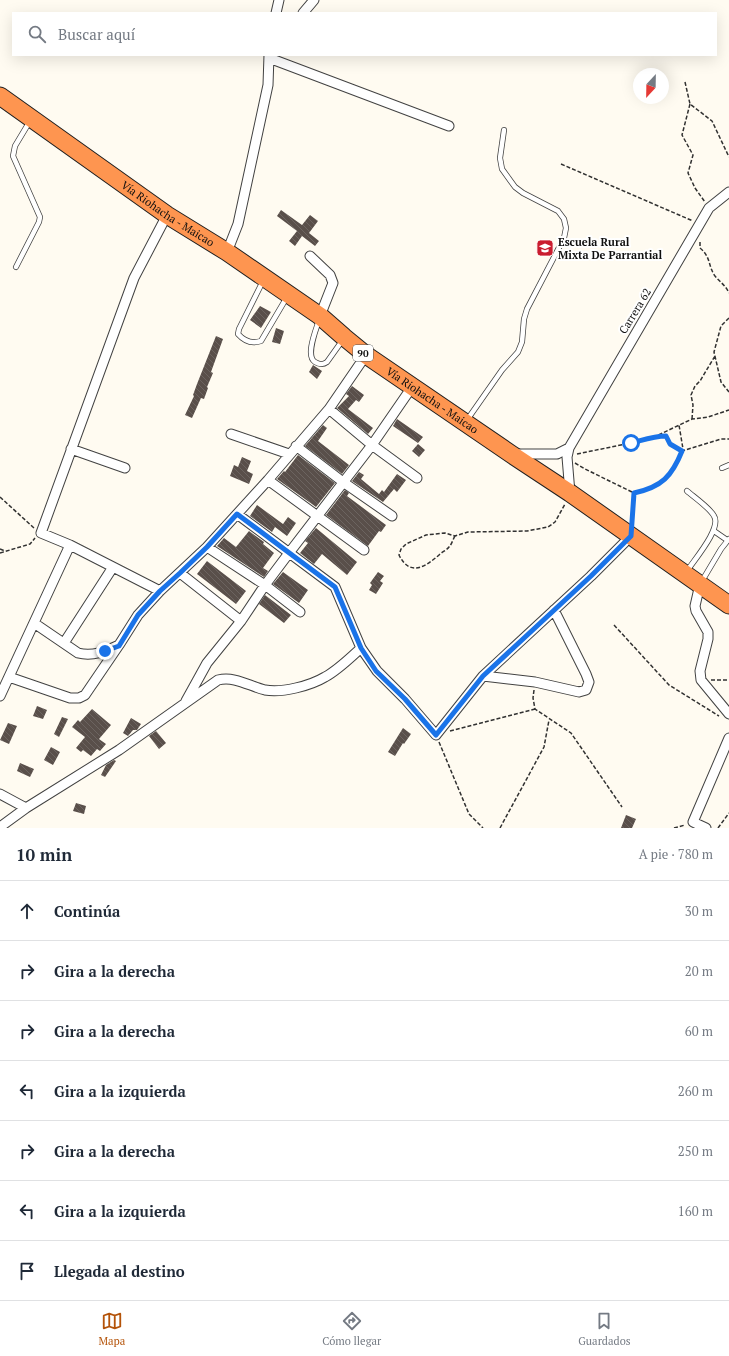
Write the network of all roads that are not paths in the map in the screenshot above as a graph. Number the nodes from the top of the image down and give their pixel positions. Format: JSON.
{"nodes":[{"id":1,"x":279,"y":0,"type":"edge"},
{"id":2,"x":314,"y":0,"type":"edge"},
{"id":3,"x":276,"y":12,"type":"edge"},
{"id":4,"x":304,"y":12,"type":"edge"},
{"id":5,"x":273,"y":57,"type":"edge"},
{"id":6,"x":0,"y":96,"type":"edge"},
{"id":7,"x":32,"y":118,"type":"junction"},
{"id":8,"x":449,"y":126,"type":"dead end"},
{"id":9,"x":504,"y":130,"type":"dead end"},
{"id":10,"x":729,"y":192,"type":"edge"},
{"id":11,"x":168,"y":215,"type":"junction"},
{"id":12,"x":227,"y":252,"type":"junction"},
{"id":13,"x":310,"y":256,"type":"dead end"},
{"id":14,"x":16,"y":267,"type":"dead end"},
{"id":15,"x":265,"y":278,"type":"junction"},
{"id":16,"x":289,"y":294,"type":"junction"},
{"id":17,"x":320,"y":316,"type":"junction"},
{"id":18,"x":344,"y":338,"type":"junction"},
{"id":19,"x":366,"y":355,"type":"junction"},
{"id":20,"x":412,"y":387,"type":"junction"},
{"id":21,"x":329,"y":409,"type":"junction"},
{"id":22,"x":465,"y":423,"type":"junction"},
{"id":23,"x":231,"y":434,"type":"dead end"},
{"id":24,"x":372,"y":445,"type":"junction"},
{"id":25,"x":296,"y":446,"type":"junction"},
{"id":26,"x":569,"y":448,"type":"junction"},
{"id":27,"x":71,"y":449,"type":"junction"},
{"id":28,"x":289,"y":454,"type":"junction"},
{"id":29,"x":511,"y":454,"type":"junction"},
{"id":30,"x":729,"y":465,"type":"edge"},
{"id":31,"x":125,"y":468,"type":"dead end"},
{"id":32,"x":722,"y":468,"type":"dead end"},
{"id":33,"x":416,"y":478,"type":"dead end"},
{"id":34,"x":268,"y":480,"type":"junction"},
{"id":35,"x":343,"y":482,"type":"junction"},
{"id":36,"x":687,"y":491,"type":"dead end"},
{"id":37,"x":570,"y":493,"type":"junction"},
{"id":38,"x":237,"y":514,"type":"junction"},
{"id":39,"x":318,"y":516,"type":"junction"},
{"id":40,"x":392,"y":516,"type":"dead end"},
{"id":41,"x":714,"y":531,"type":"junction"},
{"id":42,"x":631,"y":536,"type":"junction"},
{"id":43,"x":728,"y":540,"type":"edge"},
{"id":44,"x":70,"y":545,"type":"junction"},
{"id":45,"x":207,"y":547,"type":"junction"},
{"id":46,"x":364,"y":550,"type":"dead end"},
{"id":47,"x":289,"y":553,"type":"junction"},
{"id":48,"x":113,"y":567,"type":"junction"},
{"id":49,"x":180,"y":573,"type":"junction"},
{"id":50,"x":685,"y":574,"type":"junction"},
{"id":51,"x":700,"y":584,"type":"junction"},
{"id":52,"x":265,"y":585,"type":"junction"},
{"id":53,"x":160,"y":591,"type":"junction"},
{"id":54,"x":729,"y":606,"type":"edge"},
{"id":55,"x":554,"y":610,"type":"junction"},
{"id":56,"x":300,"y":612,"type":"dead end"},
{"id":57,"x":240,"y":621,"type":"junction"},
{"id":58,"x":34,"y":623,"type":"junction"},
{"id":59,"x":64,"y":643,"type":"junction"},
{"id":60,"x":119,"y":646,"type":"junction"},
{"id":61,"x":361,"y":648,"type":"junction"},
{"id":62,"x":483,"y":676,"type":"junction"},
{"id":63,"x":9,"y":678,"type":"junction"},
{"id":64,"x":0,"y":696,"type":"edge"},
{"id":65,"x":184,"y":704,"type":"junction"},
{"id":66,"x":726,"y":716,"type":"edge"},
{"id":67,"x":729,"y":738,"type":"edge"},
{"id":68,"x":0,"y":794,"type":"edge"},
{"id":69,"x":26,"y":808,"type":"junction"},
{"id":70,"x":0,"y":828,"type":"edge"},
{"id":71,"x":706,"y":828,"type":"edge"}],
"edges":[{"from":1,"to":3,"type":"street"},
{"from":2,"to":4,"type":"street"},
{"from":5,"to":8,"type":"street"},
{"from":5,"to":12,"type":"street"},
{"from":6,"to":7,"type":"highway","name":"Vía Riohacha - Maicao","number":"90"},
{"from":7,"to":11,"type":"highway","name":"Vía Riohacha - Maicao","number":"90"},
{"from":7,"to":14,"type":"lane"},
{"from":9,"to":22,"type":"lane"},
{"from":10,"to":26,"type":"street","name":"Carrera 62"},
{"from":11,"to":12,"type":"highway","name":"Vía Riohacha - Maicao","number":"90"},
{"from":11,"to":27,"type":"street"},
{"from":12,"to":15,"type":"highway","name":"Vía Riohacha - Maicao","number":"90"},
{"from":13,"to":17,"type":"street"},
{"from":15,"to":16,"type":"highway","name":"Vía Riohacha - Maicao","number":"90"},
{"from":15,"to":16,"type":"lane"},
{"from":16,"to":17,"type":"highway","name":"Vía Riohacha - Maicao","number":"90"},
{"from":17,"to":18,"type":"highway","name":"Vía Riohacha - Maicao","number":"90"},
{"from":17,"to":18,"type":"lane"},
{"from":18,"to":19,"type":"highway","name":"Vía Riohacha - Maicao","number":"90"},
{"from":19,"to":20,"type":"highway","name":"Vía Riohacha - Maicao","number":"90"},
{"from":19,"to":21,"type":"street"},
{"from":20,"to":22,"type":"highway","name":"Vía Riohacha - Maicao","number":"90"},
{"from":20,"to":24,"type":"street"},
{"from":21,"to":24,"type":"street"},
{"from":21,"to":25,"type":"street"},
{"from":22,"to":29,"type":"highway","name":"Vía Riohacha - Maicao","number":"90"},
{"from":23,"to":28,"type":"street"},
{"from":24,"to":33,"type":"street"},
{"from":24,"to":35,"type":"street"},
{"from":25,"to":28,"type":"street"},
{"from":25,"to":35,"type":"street"},
{"from":26,"to":29,"type":"street"},
{"from":26,"to":37,"type":"street","name":"Carrera 62"},
{"from":27,"to":31,"type":"street"},
{"from":27,"to":44,"type":"street"},
{"from":28,"to":34,"type":"street"},
{"from":29,"to":37,"type":"highway","name":"Vía Riohacha - Maicao","number":"90"},
{"from":30,"to":32,"type":"lane"},
{"from":34,"to":38,"type":"street"},
{"from":34,"to":39,"type":"street"},
{"from":35,"to":39,"type":"street"},
{"from":35,"to":40,"type":"street"},
{"from":36,"to":41,"type":"lane"},
{"from":37,"to":42,"type":"highway","name":"Vía Riohacha - Maicao","number":"90"},
{"from":38,"to":45,"type":"street"},
{"from":38,"to":47,"type":"street"},
{"from":39,"to":46,"type":"street"},
{"from":39,"to":47,"type":"street"},
{"from":41,"to":43,"type":"lane"},
{"from":41,"to":50,"type":"lane"},
{"from":42,"to":50,"type":"highway","name":"Vía Riohacha - Maicao","number":"90"},
{"from":42,"to":55,"type":"street"},
{"from":43,"to":51,"type":"lane"},
{"from":44,"to":48,"type":"street"},
{"from":44,"to":58,"type":"street"},
{"from":45,"to":49,"type":"street"},
{"from":45,"to":52,"type":"street"},
{"from":47,"to":52,"type":"street"},
{"from":47,"to":61,"type":"street"},
{"from":48,"to":53,"type":"street"},
{"from":48,"to":59,"type":"street"},
{"from":49,"to":53,"type":"street"},
{"from":49,"to":57,"type":"street"},
{"from":50,"to":51,"type":"highway","name":"Vía Riohacha - Maicao","number":"90"},
{"from":51,"to":54,"type":"highway","name":"Vía Riohacha - Maicao","number":"90"},
{"from":51,"to":66,"type":"street"},
{"from":52,"to":56,"type":"street"},
{"from":52,"to":57,"type":"street"},
{"from":53,"to":60,"type":"street"},
{"from":55,"to":62,"type":"street"},
{"from":55,"to":62,"type":"street"},
{"from":57,"to":65,"type":"street"},
{"from":58,"to":59,"type":"street"},
{"from":58,"to":63,"type":"street"},
{"from":59,"to":60,"type":"street"},
{"from":60,"to":63,"type":"street"},
{"from":61,"to":62,"type":"street"},
{"from":61,"to":65,"type":"street"},
{"from":63,"to":64,"type":"street"},
{"from":65,"to":69,"type":"street"},
{"from":67,"to":71,"type":"street"},
{"from":68,"to":69,"type":"street"},
{"from":69,"to":70,"type":"street"}]}
